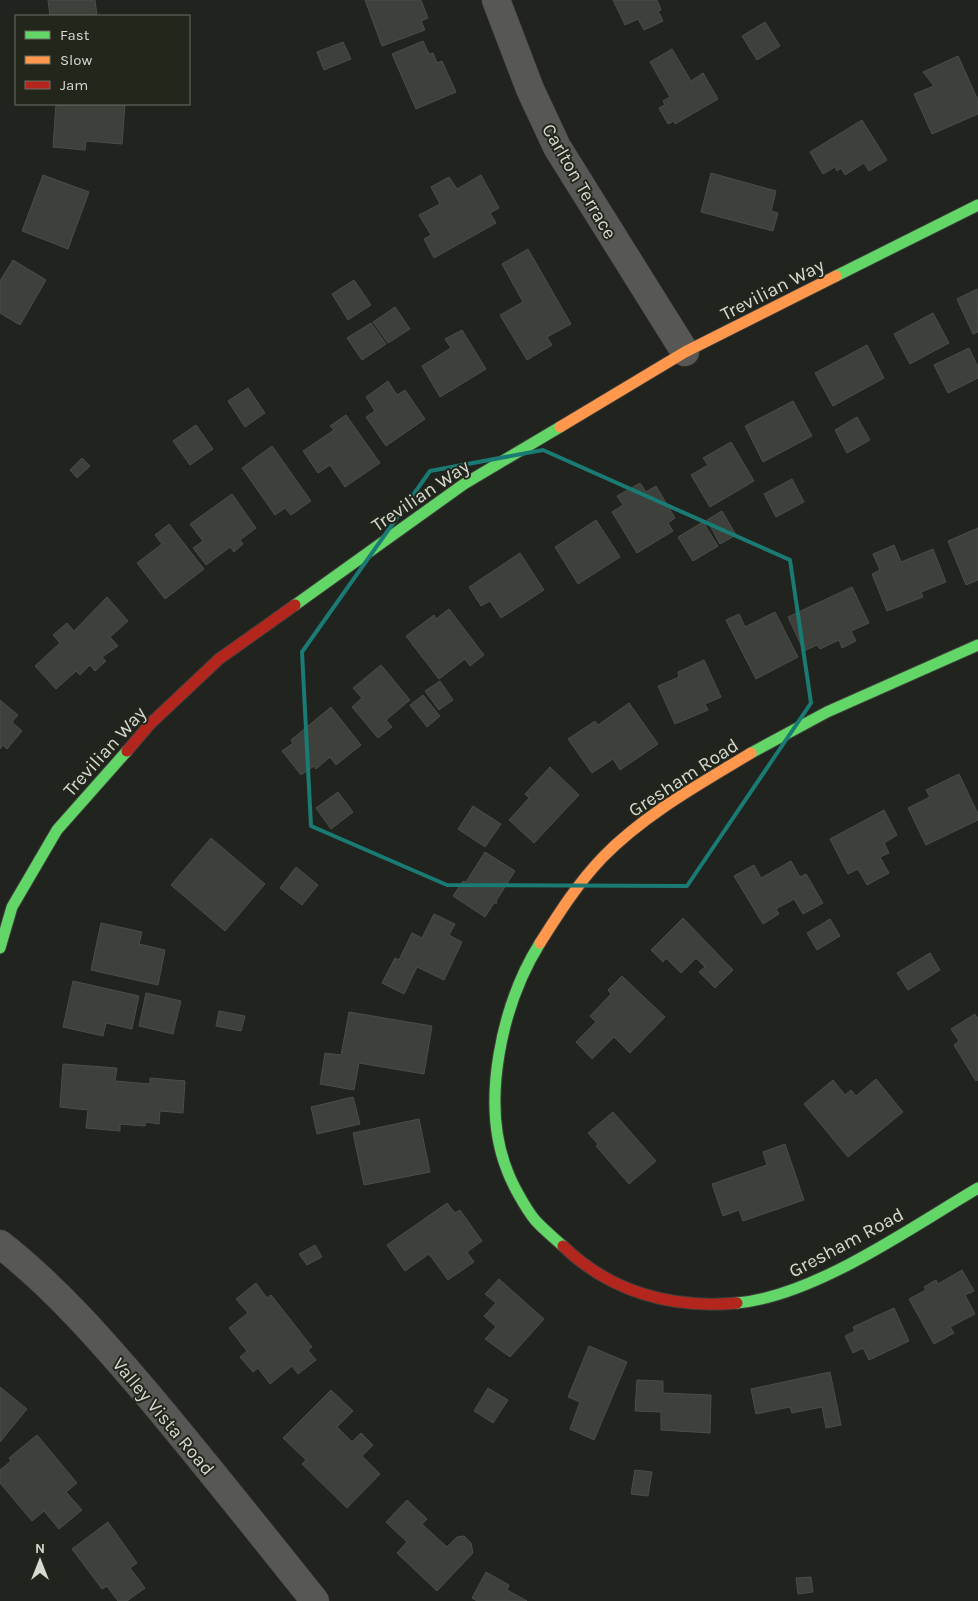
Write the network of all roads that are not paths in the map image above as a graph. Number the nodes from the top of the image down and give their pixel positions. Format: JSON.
{"nodes":[{"id":1,"x":496,"y":0,"type":"edge"},
{"id":2,"x":978,"y":205,"type":"edge"},
{"id":3,"x":685,"y":352,"type":"junction"},
{"id":4,"x":978,"y":645,"type":"edge"},
{"id":5,"x":0,"y":948,"type":"edge"},
{"id":6,"x":978,"y":1188,"type":"edge"},
{"id":7,"x":0,"y":1244,"type":"edge"},
{"id":8,"x":315,"y":1601,"type":"edge"}],
"edges":[{"from":1,"to":3,"type":"street","name":"Carlton Terrace"},
{"from":2,"to":3,"type":"street","name":"Trevilian Way"},
{"from":3,"to":5,"type":"street","name":"Trevilian Way"},
{"from":4,"to":6,"type":"street","name":"Gresham Road"},
{"from":7,"to":8,"type":"street","name":"Valley Vista Road"}]}
